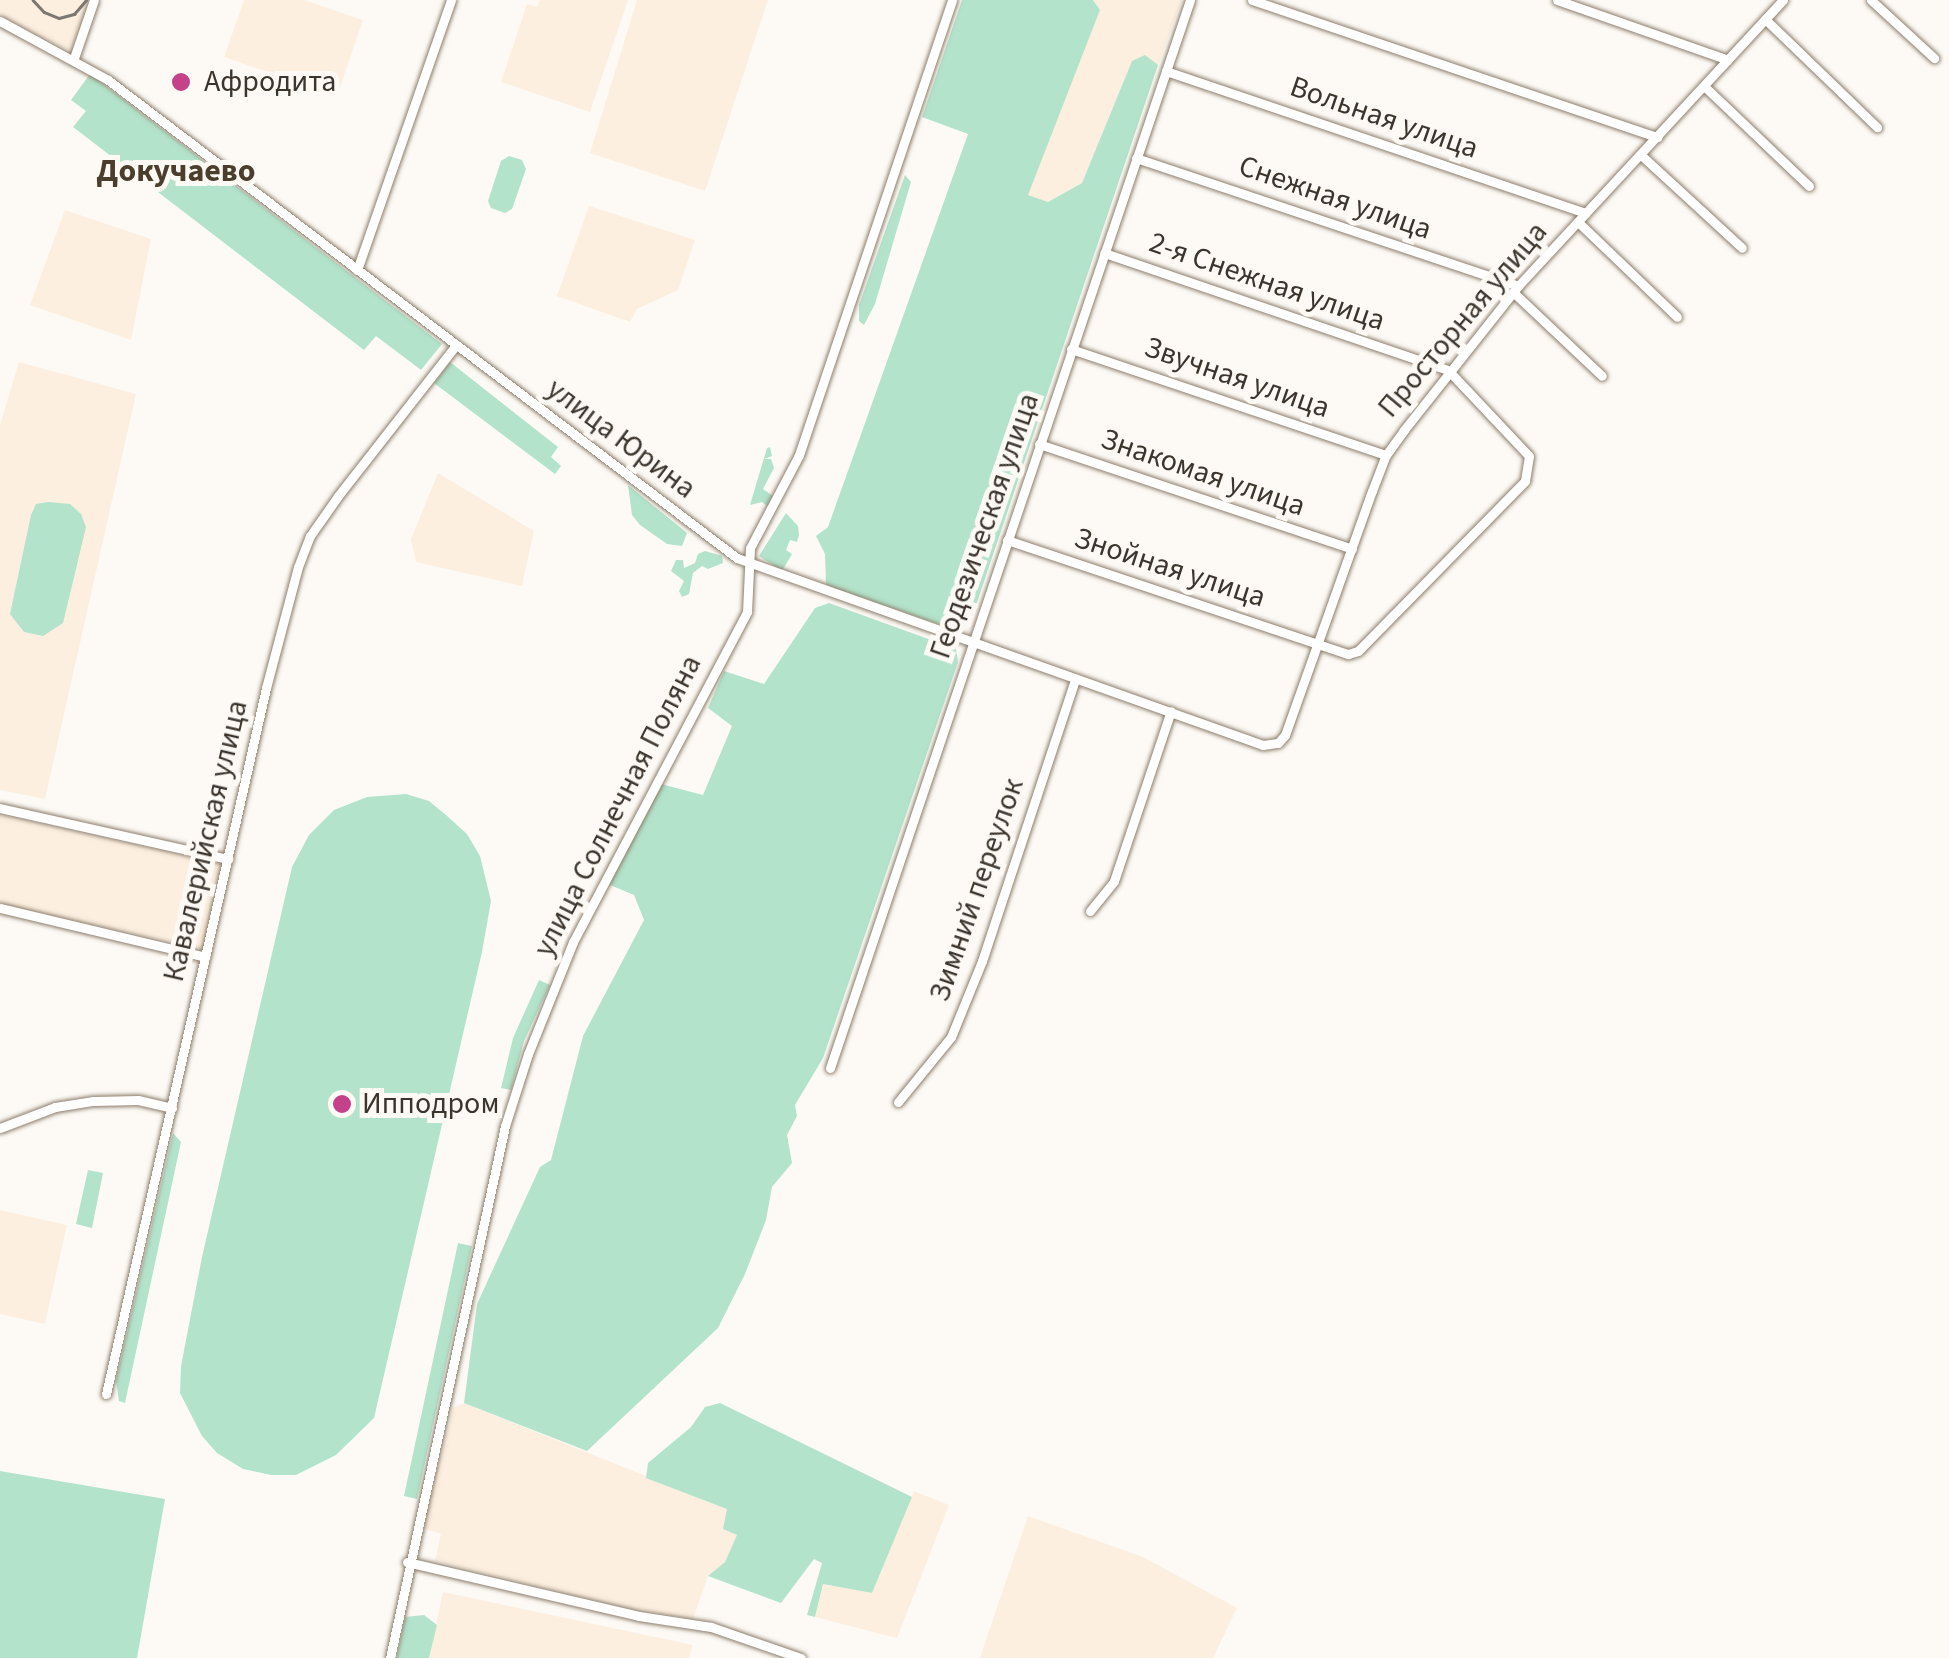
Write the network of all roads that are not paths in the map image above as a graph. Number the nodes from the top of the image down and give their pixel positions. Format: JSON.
{"nodes":[{"id":1,"x":94,"y":0,"type":"edge"},
{"id":2,"x":452,"y":0,"type":"edge"},
{"id":3,"x":952,"y":0,"type":"edge"},
{"id":4,"x":1190,"y":0,"type":"edge"},
{"id":5,"x":1252,"y":0,"type":"edge"},
{"id":6,"x":1557,"y":0,"type":"edge"},
{"id":7,"x":1783,"y":0,"type":"edge"},
{"id":8,"x":1871,"y":0,"type":"edge"},
{"id":9,"x":1765,"y":19,"type":"junction"},
{"id":10,"x":0,"y":22,"type":"edge"},
{"id":11,"x":74,"y":58,"type":"junction"},
{"id":12,"x":1934,"y":58,"type":"dead end"},
{"id":13,"x":1728,"y":60,"type":"junction"},
{"id":14,"x":1166,"y":71,"type":"junction"},
{"id":15,"x":1704,"y":86,"type":"junction"},
{"id":16,"x":1877,"y":127,"type":"dead end"},
{"id":17,"x":1658,"y":137,"type":"junction"},
{"id":18,"x":1641,"y":155,"type":"junction"},
{"id":19,"x":1136,"y":158,"type":"junction"},
{"id":20,"x":1809,"y":186,"type":"dead end"},
{"id":21,"x":1586,"y":213,"type":"junction"},
{"id":22,"x":1578,"y":222,"type":"junction"},
{"id":23,"x":1742,"y":248,"type":"dead end"},
{"id":24,"x":1104,"y":253,"type":"junction"},
{"id":25,"x":358,"y":270,"type":"junction"},
{"id":26,"x":1516,"y":289,"type":"junction"},
{"id":27,"x":1678,"y":317,"type":"dead end"},
{"id":28,"x":456,"y":345,"type":"junction"},
{"id":29,"x":1071,"y":348,"type":"junction"},
{"id":30,"x":1448,"y":370,"type":"junction"},
{"id":31,"x":1602,"y":376,"type":"dead end"},
{"id":32,"x":1039,"y":444,"type":"junction"},
{"id":33,"x":1386,"y":456,"type":"junction"},
{"id":34,"x":1525,"y":481,"type":"joint"},
{"id":35,"x":1007,"y":540,"type":"junction"},
{"id":36,"x":1352,"y":549,"type":"junction"},
{"id":37,"x":747,"y":564,"type":"junction"},
{"id":38,"x":972,"y":642,"type":"junction"},
{"id":39,"x":1318,"y":644,"type":"junction"},
{"id":40,"x":1075,"y":679,"type":"junction"},
{"id":41,"x":1170,"y":711,"type":"junction"},
{"id":42,"x":1284,"y":734,"type":"joint"},
{"id":43,"x":0,"y":808,"type":"edge"},
{"id":44,"x":228,"y":859,"type":"junction"},
{"id":45,"x":0,"y":908,"type":"edge"},
{"id":46,"x":1090,"y":911,"type":"dead end"},
{"id":47,"x":205,"y":957,"type":"junction"},
{"id":48,"x":830,"y":1068,"type":"dead end"},
{"id":49,"x":898,"y":1102,"type":"dead end"},
{"id":50,"x":172,"y":1108,"type":"junction"},
{"id":51,"x":0,"y":1128,"type":"edge"},
{"id":52,"x":106,"y":1394,"type":"dead end"},
{"id":53,"x":408,"y":1562,"type":"junction"},
{"id":54,"x":390,"y":1658,"type":"edge"},
{"id":55,"x":801,"y":1658,"type":"edge"}],
"edges":[{"from":1,"to":11,"type":"street"},
{"from":2,"to":25,"type":"street"},
{"from":3,"to":37,"type":"street","name":"улица Солнечная Поляна"},
{"from":4,"to":14,"type":"street","name":"Геодезическая улица"},
{"from":5,"to":17,"type":"street"},
{"from":6,"to":13,"type":"street"},
{"from":7,"to":9,"type":"street","name":"Просторная улица"},
{"from":8,"to":12,"type":"street"},
{"from":9,"to":13,"type":"street","name":"Просторная улица"},
{"from":9,"to":16,"type":"street"},
{"from":10,"to":11,"type":"street","name":"улица Юрина"},
{"from":11,"to":25,"type":"street","name":"улица Юрина"},
{"from":13,"to":15,"type":"street","name":"Просторная улица"},
{"from":14,"to":19,"type":"street","name":"Геодезическая улица"},
{"from":14,"to":21,"type":"street","name":"Вольная улица"},
{"from":15,"to":17,"type":"street","name":"Просторная улица"},
{"from":15,"to":20,"type":"street"},
{"from":17,"to":18,"type":"street","name":"Просторная улица"},
{"from":18,"to":21,"type":"street","name":"Просторная улица"},
{"from":18,"to":23,"type":"street"},
{"from":19,"to":24,"type":"street","name":"Геодезическая улица"},
{"from":19,"to":26,"type":"street","name":"Снежная улица"},
{"from":21,"to":22,"type":"street","name":"Просторная улица"},
{"from":22,"to":26,"type":"street","name":"Просторная улица"},
{"from":22,"to":27,"type":"street"},
{"from":24,"to":29,"type":"street","name":"Геодезическая улица"},
{"from":24,"to":30,"type":"street","name":"2-я Снежная улица"},
{"from":25,"to":28,"type":"street","name":"улица Юрина"},
{"from":26,"to":30,"type":"street","name":"Просторная улица"},
{"from":26,"to":31,"type":"street","name":"Снежная улица"},
{"from":28,"to":37,"type":"street","name":"улица Юрина"},
{"from":28,"to":44,"type":"street","name":"Кавалерийская улица"},
{"from":29,"to":32,"type":"street","name":"Геодезическая улица"},
{"from":29,"to":33,"type":"street","name":"Звучная улица"},
{"from":30,"to":33,"type":"street","name":"Просторная улица"},
{"from":30,"to":34,"type":"street","name":"2-я Снежная улица"},
{"from":32,"to":35,"type":"street","name":"Геодезическая улица"},
{"from":32,"to":36,"type":"street","name":"Знакомая улица"},
{"from":33,"to":36,"type":"street","name":"Просторная улица"},
{"from":34,"to":39,"type":"street","name":"Знойная улица"},
{"from":35,"to":38,"type":"street","name":"Геодезическая улица"},
{"from":35,"to":39,"type":"street","name":"Знойная улица"},
{"from":36,"to":39,"type":"street","name":"Просторная улица"},
{"from":37,"to":38,"type":"street","name":"улица Юрина"},
{"from":37,"to":53,"type":"street","name":"улица Солнечная Поляна"},
{"from":38,"to":40,"type":"street","name":"улица Юрина"},
{"from":38,"to":48,"type":"street","name":"Геодезическая улица"},
{"from":39,"to":42,"type":"street","name":"Просторная улица"},
{"from":40,"to":41,"type":"street","name":"улица Юрина"},
{"from":40,"to":49,"type":"street","name":"Зимний переулок"},
{"from":41,"to":42,"type":"street","name":"улица Юрина"},
{"from":41,"to":46,"type":"street"},
{"from":43,"to":44,"type":"street"},
{"from":44,"to":47,"type":"street","name":"Кавалерийская улица"},
{"from":45,"to":47,"type":"street"},
{"from":47,"to":50,"type":"street","name":"Кавалерийская улица"},
{"from":50,"to":51,"type":"street"},
{"from":50,"to":52,"type":"street","name":"Кавалерийская улица"},
{"from":53,"to":54,"type":"street","name":"улица Солнечная Поляна"},
{"from":53,"to":55,"type":"street"}]}
